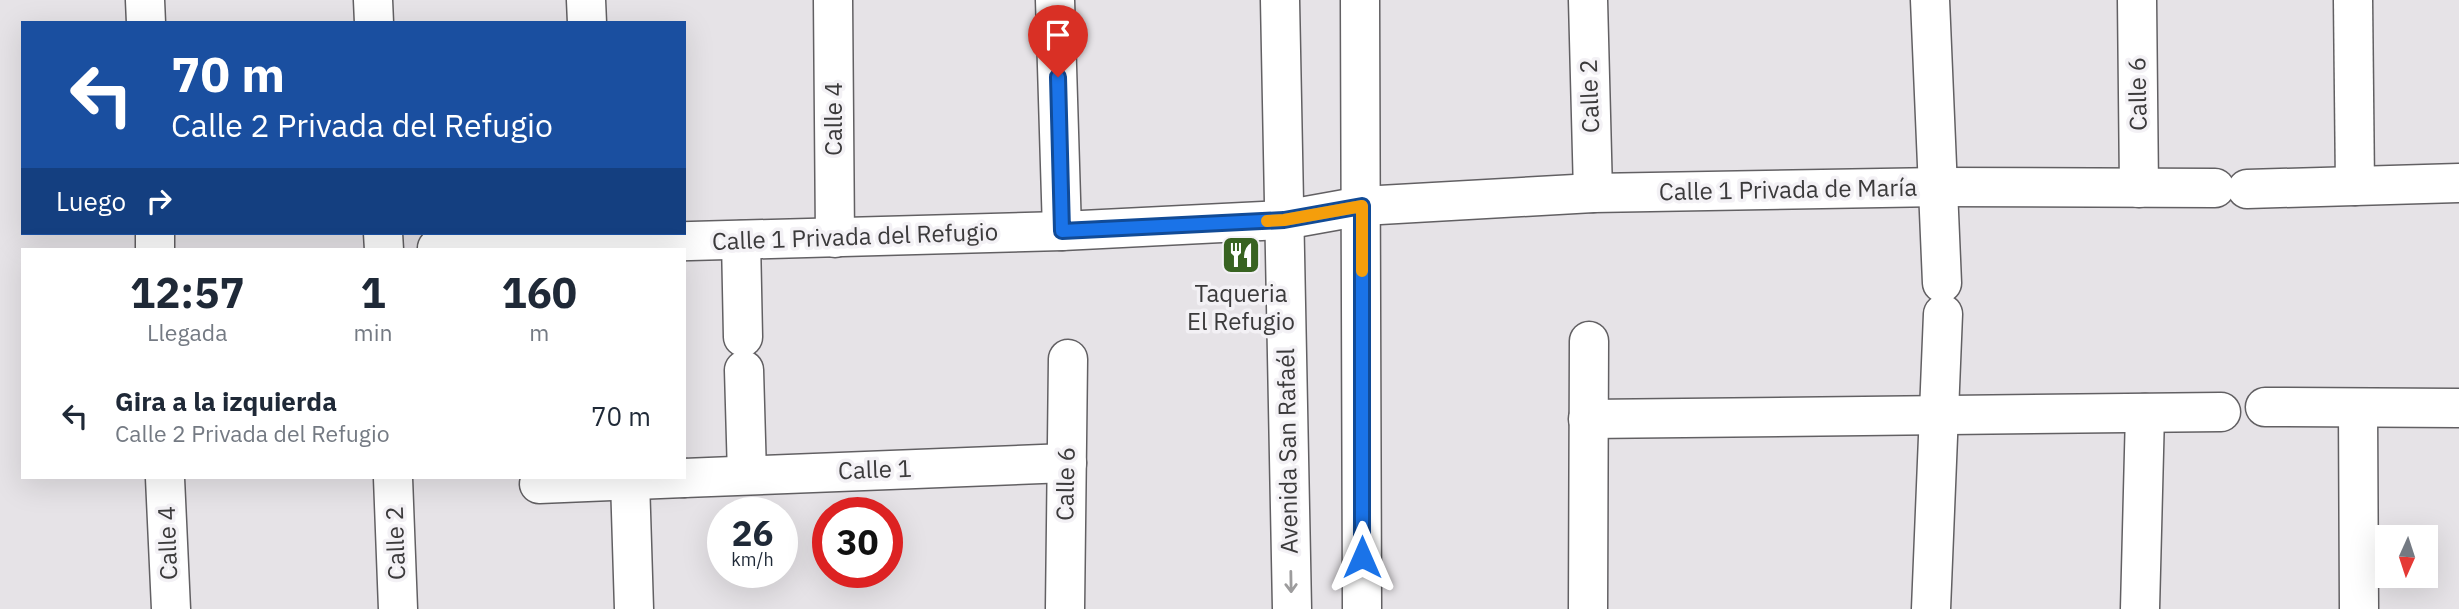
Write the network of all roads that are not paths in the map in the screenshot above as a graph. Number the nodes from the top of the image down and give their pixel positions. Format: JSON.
{"nodes":[{"id":1,"x":145,"y":0,"type":"edge"},
{"id":2,"x":373,"y":0,"type":"edge"},
{"id":3,"x":586,"y":0,"type":"edge"},
{"id":4,"x":833,"y":0,"type":"edge"},
{"id":5,"x":1055,"y":0,"type":"edge"},
{"id":6,"x":1280,"y":0,"type":"edge"},
{"id":7,"x":1360,"y":0,"type":"edge"},
{"id":8,"x":1588,"y":0,"type":"edge"},
{"id":9,"x":1930,"y":0,"type":"edge"},
{"id":10,"x":2137,"y":0,"type":"edge"},
{"id":11,"x":2353,"y":0,"type":"edge"},
{"id":12,"x":146,"y":21,"type":"edge"},
{"id":13,"x":374,"y":21,"type":"edge"},
{"id":14,"x":587,"y":21,"type":"edge"},
{"id":15,"x":2459,"y":183,"type":"edge"},
{"id":16,"x":2355,"y":186,"type":"junction"},
{"id":17,"x":1940,"y":187,"type":"junction"},
{"id":18,"x":2139,"y":188,"type":"junction"},
{"id":19,"x":1593,"y":192,"type":"junction"},
{"id":20,"x":1362,"y":206,"type":"junction"},
{"id":21,"x":1284,"y":220,"type":"junction"},
{"id":22,"x":1062,"y":231,"type":"junction"},
{"id":23,"x":597,"y":238,"type":"edge"},
{"id":24,"x":835,"y":238,"type":"junction"},
{"id":25,"x":741,"y":240,"type":"junction"},
{"id":26,"x":437,"y":248,"type":"dead end"},
{"id":27,"x":1589,"y":341,"type":"dead end"},
{"id":28,"x":1068,"y":359,"type":"dead end"},
{"id":29,"x":2265,"y":407,"type":"dead end"},
{"id":30,"x":2459,"y":408,"type":"edge"},
{"id":31,"x":2358,"y":409,"type":"junction"},
{"id":32,"x":2221,"y":412,"type":"dead end"},
{"id":33,"x":2145,"y":413,"type":"junction"},
{"id":34,"x":1940,"y":415,"type":"junction"},
{"id":35,"x":1588,"y":419,"type":"junction"},
{"id":36,"x":1067,"y":463,"type":"junction"},
{"id":37,"x":747,"y":475,"type":"junction"},
{"id":38,"x":686,"y":478,"type":"edge"},
{"id":39,"x":165,"y":479,"type":"edge"},
{"id":40,"x":393,"y":479,"type":"edge"},
{"id":41,"x":657,"y":479,"type":"edge"},
{"id":42,"x":630,"y":480,"type":"junction"},
{"id":43,"x":540,"y":484,"type":"dead end"},
{"id":44,"x":171,"y":609,"type":"edge"},
{"id":45,"x":398,"y":609,"type":"edge"},
{"id":46,"x":634,"y":609,"type":"edge"},
{"id":47,"x":1065,"y":609,"type":"edge"},
{"id":48,"x":1292,"y":609,"type":"edge"},
{"id":49,"x":1362,"y":609,"type":"edge"},
{"id":50,"x":1588,"y":609,"type":"edge"},
{"id":51,"x":1931,"y":609,"type":"edge"},
{"id":52,"x":2140,"y":609,"type":"edge"},
{"id":53,"x":2359,"y":609,"type":"edge"}],
"edges":[{"from":1,"to":12,"type":"street"},
{"from":2,"to":13,"type":"street"},
{"from":3,"to":14,"type":"street"},
{"from":4,"to":24,"type":"street","name":"Calle 4"},
{"from":5,"to":22,"type":"street"},
{"from":6,"to":21,"type":"street","name":"Avenida San Rafaél"},
{"from":7,"to":20,"type":"street"},
{"from":8,"to":19,"type":"street","name":"Calle 2"},
{"from":9,"to":17,"type":"street"},
{"from":10,"to":18,"type":"street","name":"Calle 6"},
{"from":11,"to":16,"type":"street"},
{"from":15,"to":16,"type":"street","name":"Calle 1 Privada de María"},
{"from":16,"to":18,"type":"street","name":"Calle 1 Privada de María"},
{"from":17,"to":18,"type":"street","name":"Calle 1 Privada de María"},
{"from":17,"to":19,"type":"street","name":"Calle 1 Privada de María"},
{"from":17,"to":34,"type":"street"},
{"from":19,"to":20,"type":"street","name":"Calle 1 Privada de María"},
{"from":20,"to":21,"type":"street","name":"Calle 1 Privada de María"},
{"from":20,"to":49,"type":"street"},
{"from":21,"to":22,"type":"street","name":"Calle 1 Privada del Refugio"},
{"from":21,"to":48,"type":"street","name":"Avenida San Rafaél","one_way":true},
{"from":22,"to":24,"type":"street","name":"Calle 1 Privada del Refugio"},
{"from":23,"to":25,"type":"street","name":"Calle 1 Privada del Refugio"},
{"from":23,"to":26,"type":"street","name":"Calle 1 Privada del Refugio"},
{"from":24,"to":25,"type":"street","name":"Calle 1 Privada del Refugio"},
{"from":25,"to":37,"type":"street"},
{"from":27,"to":35,"type":"street"},
{"from":28,"to":36,"type":"street","name":"Calle 6"},
{"from":29,"to":31,"type":"street"},
{"from":30,"to":31,"type":"street"},
{"from":31,"to":53,"type":"street"},
{"from":32,"to":33,"type":"street"},
{"from":33,"to":34,"type":"street"},
{"from":33,"to":52,"type":"street"},
{"from":34,"to":35,"type":"street"},
{"from":34,"to":51,"type":"street"},
{"from":35,"to":50,"type":"street"},
{"from":36,"to":37,"type":"street","name":"Calle 1"},
{"from":36,"to":47,"type":"street","name":"Calle 6"},
{"from":37,"to":38,"type":"street","name":"Calle 1"},
{"from":39,"to":44,"type":"street","name":"Calle 4"},
{"from":40,"to":45,"type":"street","name":"Calle 2"},
{"from":41,"to":42,"type":"street","name":"Calle 1"},
{"from":42,"to":43,"type":"street","name":"Calle 1"},
{"from":42,"to":46,"type":"street"}]}
